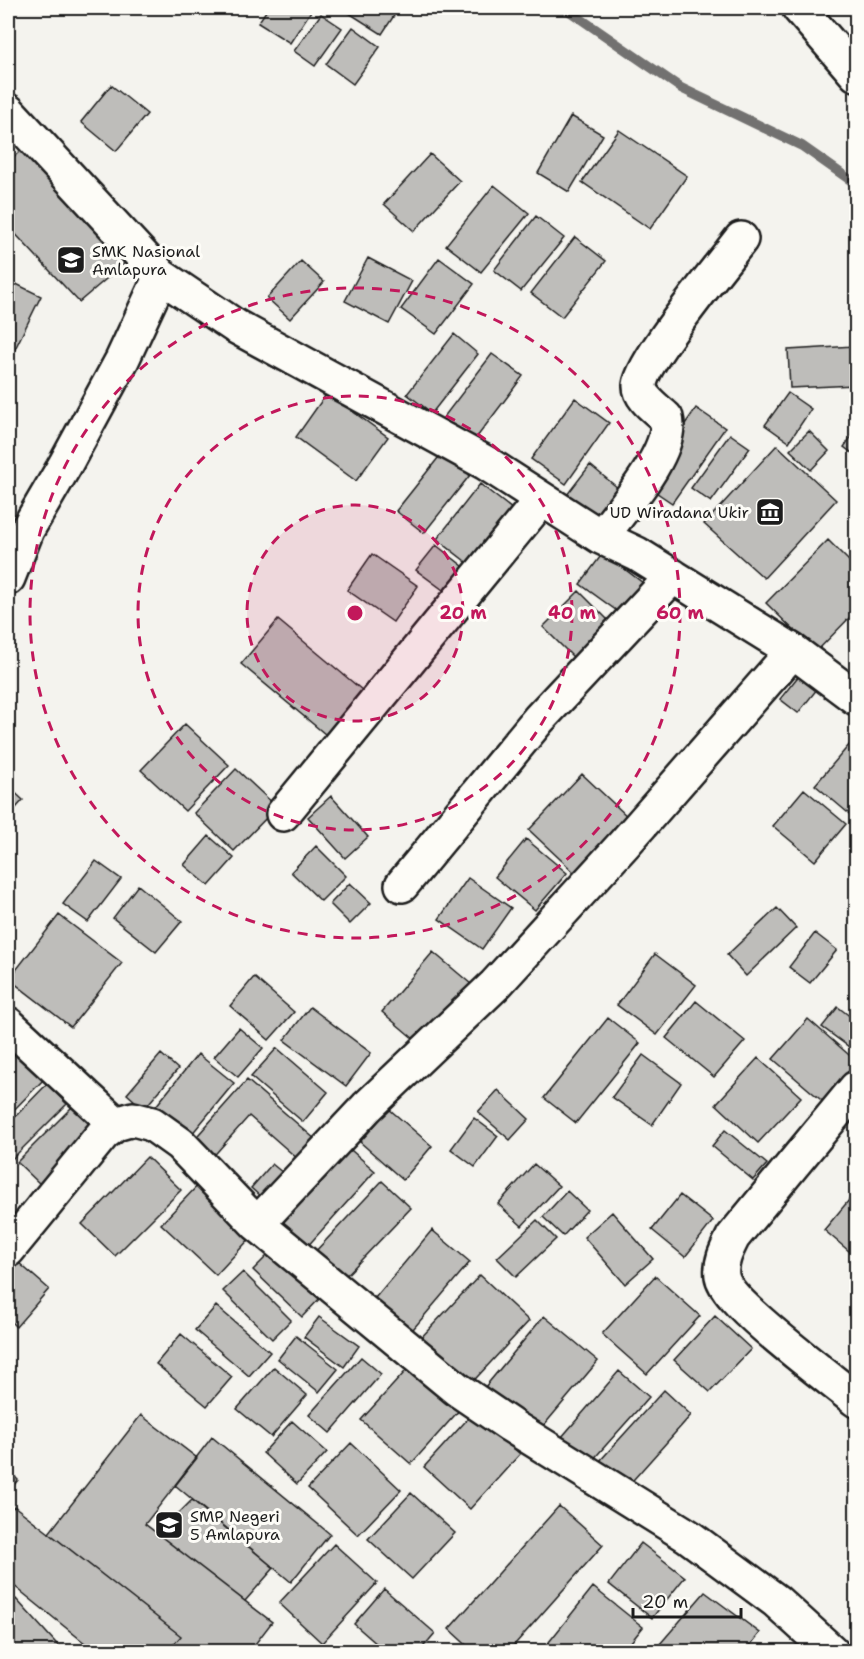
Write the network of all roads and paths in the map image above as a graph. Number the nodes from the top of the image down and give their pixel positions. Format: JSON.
{"nodes":[{"id":1,"x":799,"y":8,"type":"edge"},
{"id":2,"x":856,"y":74,"type":"edge"},
{"id":3,"x":8,"y":111,"type":"edge"},
{"id":4,"x":741,"y":239,"type":"dead end"},
{"id":5,"x":161,"y":276,"type":"junction"},
{"id":6,"x":541,"y":500,"type":"junction"},
{"id":7,"x":602,"y":537,"type":"junction"},
{"id":8,"x":673,"y":576,"type":"junction"},
{"id":9,"x":8,"y":578,"type":"edge"},
{"id":10,"x":794,"y":651,"type":"junction"},
{"id":11,"x":856,"y":698,"type":"edge"},
{"id":12,"x":283,"y":814,"type":"dead end"},
{"id":13,"x":402,"y":885,"type":"dead end"},
{"id":14,"x":8,"y":1024,"type":"edge"},
{"id":15,"x":856,"y":1088,"type":"edge"},
{"id":16,"x":116,"y":1124,"type":"junction"},
{"id":17,"x":257,"y":1224,"type":"junction"},
{"id":18,"x":8,"y":1251,"type":"edge"},
{"id":19,"x":856,"y":1400,"type":"edge"},
{"id":20,"x":832,"y":1652,"type":"edge"}],
"edges":[{"from":1,"to":2,"type":"street"},
{"from":3,"to":5,"type":"street"},
{"from":4,"to":7,"type":"street"},
{"from":5,"to":6,"type":"street"},
{"from":5,"to":9,"type":"street"},
{"from":6,"to":7,"type":"street"},
{"from":6,"to":12,"type":"street"},
{"from":7,"to":8,"type":"street"},
{"from":8,"to":10,"type":"street"},
{"from":8,"to":13,"type":"street"},
{"from":10,"to":11,"type":"street"},
{"from":10,"to":17,"type":"street"},
{"from":14,"to":16,"type":"street"},
{"from":15,"to":19,"type":"street"},
{"from":16,"to":17,"type":"street"},
{"from":16,"to":18,"type":"street"},
{"from":17,"to":20,"type":"street"}]}
